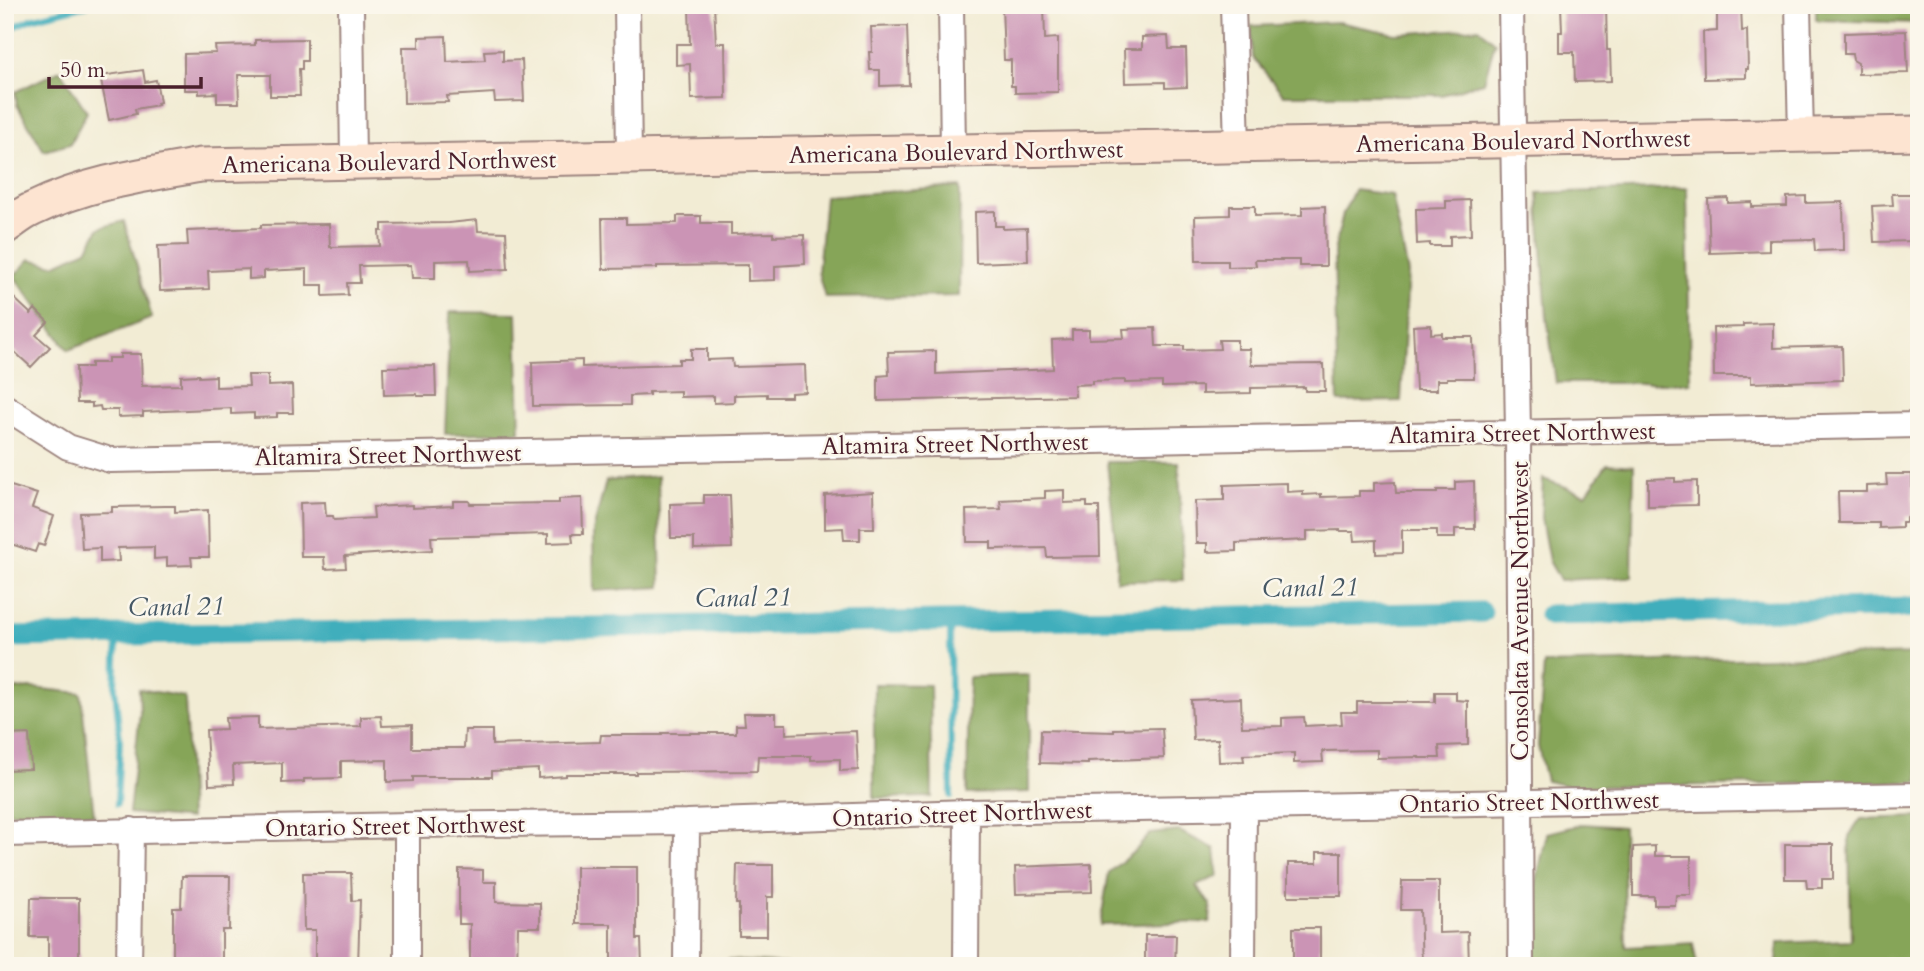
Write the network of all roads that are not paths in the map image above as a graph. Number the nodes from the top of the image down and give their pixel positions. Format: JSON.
{"nodes":[{"id":1,"x":351,"y":5,"type":"edge"},
{"id":2,"x":627,"y":5,"type":"edge"},
{"id":3,"x":951,"y":5,"type":"edge"},
{"id":4,"x":1233,"y":5,"type":"edge"},
{"id":5,"x":1511,"y":5,"type":"edge"},
{"id":6,"x":1798,"y":5,"type":"edge"},
{"id":7,"x":1919,"y":133,"type":"edge"},
{"id":8,"x":1801,"y":136,"type":"junction"},
{"id":9,"x":1514,"y":141,"type":"junction"},
{"id":10,"x":1237,"y":146,"type":"junction"},
{"id":11,"x":953,"y":151,"type":"junction"},
{"id":12,"x":629,"y":158,"type":"junction"},
{"id":13,"x":353,"y":163,"type":"junction"},
{"id":14,"x":5,"y":227,"type":"edge"},
{"id":15,"x":5,"y":407,"type":"edge"},
{"id":16,"x":1919,"y":425,"type":"edge"},
{"id":17,"x":1518,"y":433,"type":"junction"},
{"id":18,"x":1919,"y":795,"type":"edge"},
{"id":19,"x":1521,"y":802,"type":"junction"},
{"id":20,"x":1244,"y":807,"type":"junction"},
{"id":21,"x":967,"y":812,"type":"junction"},
{"id":22,"x":687,"y":822,"type":"junction"},
{"id":23,"x":407,"y":825,"type":"junction"},
{"id":24,"x":131,"y":830,"type":"junction"},
{"id":25,"x":5,"y":834,"type":"edge"},
{"id":26,"x":129,"y":966,"type":"edge"},
{"id":27,"x":407,"y":966,"type":"edge"},
{"id":28,"x":686,"y":966,"type":"edge"},
{"id":29,"x":966,"y":966,"type":"edge"},
{"id":30,"x":1243,"y":966,"type":"edge"},
{"id":31,"x":1521,"y":966,"type":"edge"}],
"edges":[{"from":1,"to":13,"type":"street"},
{"from":2,"to":12,"type":"street"},
{"from":3,"to":11,"type":"street"},
{"from":4,"to":10,"type":"street"},
{"from":5,"to":9,"type":"street","name":"Consolata Avenue Northwest"},
{"from":6,"to":8,"type":"street"},
{"from":7,"to":8,"type":"street","name":"Americana Boulevard Northwest"},
{"from":8,"to":9,"type":"street","name":"Americana Boulevard Northwest"},
{"from":9,"to":10,"type":"street","name":"Americana Boulevard Northwest"},
{"from":9,"to":17,"type":"street","name":"Consolata Avenue Northwest"},
{"from":10,"to":11,"type":"street","name":"Americana Boulevard Northwest"},
{"from":11,"to":12,"type":"street","name":"Americana Boulevard Northwest"},
{"from":12,"to":13,"type":"street","name":"Americana Boulevard Northwest"},
{"from":13,"to":14,"type":"street","name":"Americana Boulevard Northwest"},
{"from":15,"to":17,"type":"street","name":"Altamira Street Northwest"},
{"from":16,"to":17,"type":"street","name":"Altamira Street Northwest"},
{"from":17,"to":19,"type":"street","name":"Consolata Avenue Northwest"},
{"from":18,"to":19,"type":"street","name":"Ontario Street Northwest"},
{"from":19,"to":20,"type":"street","name":"Ontario Street Northwest"},
{"from":19,"to":31,"type":"street","name":"Consolata Avenue Northwest"},
{"from":20,"to":21,"type":"street","name":"Ontario Street Northwest"},
{"from":20,"to":30,"type":"street"},
{"from":21,"to":22,"type":"street","name":"Ontario Street Northwest"},
{"from":21,"to":29,"type":"street"},
{"from":22,"to":23,"type":"street","name":"Ontario Street Northwest"},
{"from":22,"to":28,"type":"street"},
{"from":23,"to":24,"type":"street","name":"Ontario Street Northwest"},
{"from":23,"to":27,"type":"street"},
{"from":24,"to":25,"type":"street","name":"Ontario Street Northwest"},
{"from":24,"to":26,"type":"street"}]}
